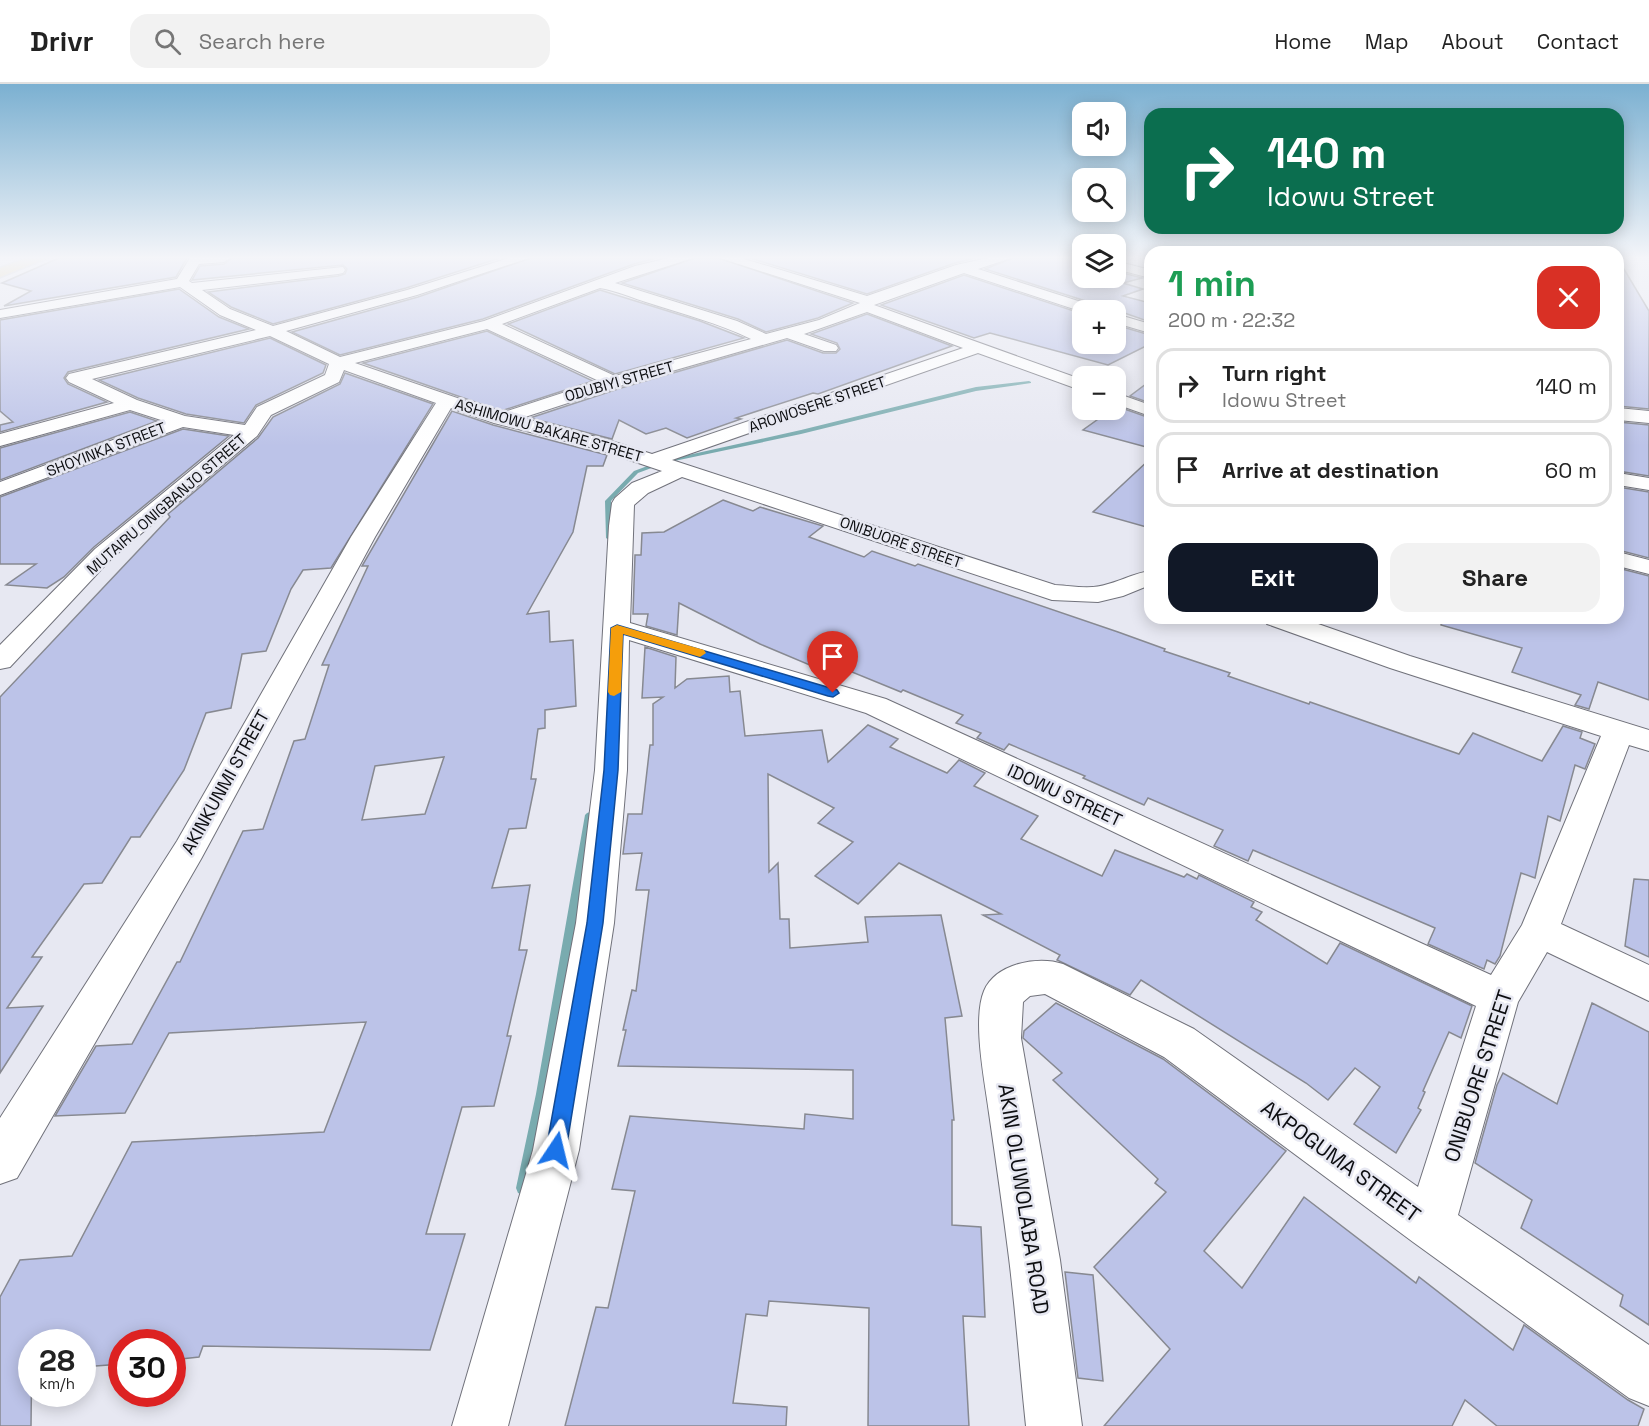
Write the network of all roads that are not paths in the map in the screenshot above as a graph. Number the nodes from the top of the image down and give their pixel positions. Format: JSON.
{"nodes":[{"id":1,"x":246,"y":321,"type":"edge"},
{"id":2,"x":314,"y":321,"type":"edge"},
{"id":3,"x":498,"y":321,"type":"edge"},
{"id":4,"x":721,"y":321,"type":"edge"},
{"id":5,"x":829,"y":321,"type":"edge"},
{"id":6,"x":911,"y":321,"type":"edge"},
{"id":7,"x":1126,"y":321,"type":"edge"},
{"id":8,"x":489,"y":324,"type":"junction"},
{"id":9,"x":1144,"y":327,"type":"edge"},
{"id":10,"x":273,"y":332,"type":"junction"},
{"id":11,"x":787,"y":333,"type":"junction"},
{"id":12,"x":766,"y":340,"type":"junction"},
{"id":13,"x":980,"y":347,"type":"junction"},
{"id":14,"x":830,"y":348,"type":"dead end"},
{"id":15,"x":338,"y":362,"type":"junction"},
{"id":16,"x":59,"y":370,"type":"dead end"},
{"id":17,"x":75,"y":378,"type":"junction"},
{"id":18,"x":614,"y":382,"type":"junction"},
{"id":19,"x":1072,"y":382,"type":"edge"},
{"id":20,"x":446,"y":401,"type":"junction"},
{"id":21,"x":1126,"y":402,"type":"edge"},
{"id":22,"x":131,"y":404,"type":"junction"},
{"id":23,"x":1144,"y":409,"type":"edge"},
{"id":24,"x":1624,"y":415,"type":"edge"},
{"id":25,"x":1649,"y":417,"type":"edge"},
{"id":26,"x":501,"y":419,"type":"junction"},
{"id":27,"x":182,"y":421,"type":"junction"},
{"id":28,"x":250,"y":432,"type":"junction"},
{"id":29,"x":0,"y":440,"type":"edge"},
{"id":30,"x":669,"y":466,"type":"junction"},
{"id":31,"x":1624,"y":480,"type":"edge"},
{"id":32,"x":1649,"y":484,"type":"edge"},
{"id":33,"x":0,"y":489,"type":"edge"},
{"id":34,"x":1624,"y":561,"type":"edge"},
{"id":35,"x":1649,"y":567,"type":"edge"},
{"id":36,"x":1144,"y":580,"type":"edge"},
{"id":37,"x":1293,"y":624,"type":"edge"},
{"id":38,"x":617,"y":628,"type":"junction"},
{"id":39,"x":0,"y":661,"type":"edge"},
{"id":40,"x":1634,"y":736,"type":"edge"},
{"id":41,"x":1539,"y":931,"type":"junction"},
{"id":42,"x":1020,"y":981,"type":"joint"},
{"id":43,"x":1649,"y":984,"type":"edge"},
{"id":44,"x":1499,"y":998,"type":"junction"},
{"id":45,"x":0,"y":1161,"type":"edge"},
{"id":46,"x":1430,"y":1225,"type":"junction"},
{"id":47,"x":1649,"y":1378,"type":"edge"},
{"id":48,"x":480,"y":1426,"type":"edge"},
{"id":49,"x":1054,"y":1426,"type":"edge"}],
"edges":[{"from":1,"to":10,"type":"street","name":"ASHIMOWU BAKARE STREET"},
{"from":2,"to":10,"type":"street"},
{"from":3,"to":8,"type":"street"},
{"from":4,"to":12,"type":"street"},
{"from":5,"to":11,"type":"street","name":"ODUBIYI STREET"},
{"from":6,"to":13,"type":"street"},
{"from":7,"to":9,"type":"street"},
{"from":8,"to":15,"type":"street"},
{"from":8,"to":18,"type":"street"},
{"from":10,"to":15,"type":"street","name":"ASHIMOWU BAKARE STREET"},
{"from":10,"to":17,"type":"street"},
{"from":11,"to":12,"type":"street","name":"ODUBIYI STREET"},
{"from":11,"to":14,"type":"street"},
{"from":12,"to":18,"type":"street","name":"ODUBIYI STREET"},
{"from":13,"to":19,"type":"street"},
{"from":13,"to":30,"type":"street","name":"AROWOSERE STREET"},
{"from":15,"to":20,"type":"street","name":"ASHIMOWU BAKARE STREET"},
{"from":15,"to":28,"type":"street","name":"MUTAIRU ONIGBANJO STREET"},
{"from":16,"to":17,"type":"street"},
{"from":17,"to":22,"type":"street"},
{"from":18,"to":26,"type":"street","name":"ODUBIYI STREET"},
{"from":20,"to":26,"type":"street","name":"ASHIMOWU BAKARE STREET"},
{"from":20,"to":45,"type":"street","name":"AKINKUNMI STREET"},
{"from":21,"to":23,"type":"street"},
{"from":22,"to":27,"type":"street"},
{"from":22,"to":29,"type":"street"},
{"from":24,"to":25,"type":"street"},
{"from":26,"to":30,"type":"street","name":"ASHIMOWU BAKARE STREET"},
{"from":27,"to":28,"type":"street","name":"SHOYINKA STREET"},
{"from":27,"to":33,"type":"street","name":"SHOYINKA STREET"},
{"from":28,"to":39,"type":"street","name":"MUTAIRU ONIGBANJO STREET"},
{"from":30,"to":36,"type":"street","name":"ONIBUORE STREET"},
{"from":30,"to":38,"type":"street","name":"AROWOSERE STREET"},
{"from":31,"to":32,"type":"street"},
{"from":34,"to":35,"type":"street"},
{"from":37,"to":40,"type":"street","name":"ONIBUORE STREET"},
{"from":38,"to":44,"type":"street","name":"IDOWU STREET"},
{"from":38,"to":48,"type":"street","name":"AROWOSERE STREET"},
{"from":40,"to":41,"type":"street","name":"ONIBUORE STREET"},
{"from":41,"to":43,"type":"street"},
{"from":41,"to":44,"type":"street","name":"ONIBUORE STREET"},
{"from":42,"to":46,"type":"street","name":"AKPOGUMA STREET"},
{"from":42,"to":49,"type":"street","name":"AKIN OLUWOLABA ROAD"},
{"from":44,"to":46,"type":"street","name":"ONIBUORE STREET"},
{"from":46,"to":47,"type":"street","name":"AKPOGUMA STREET"}]}
